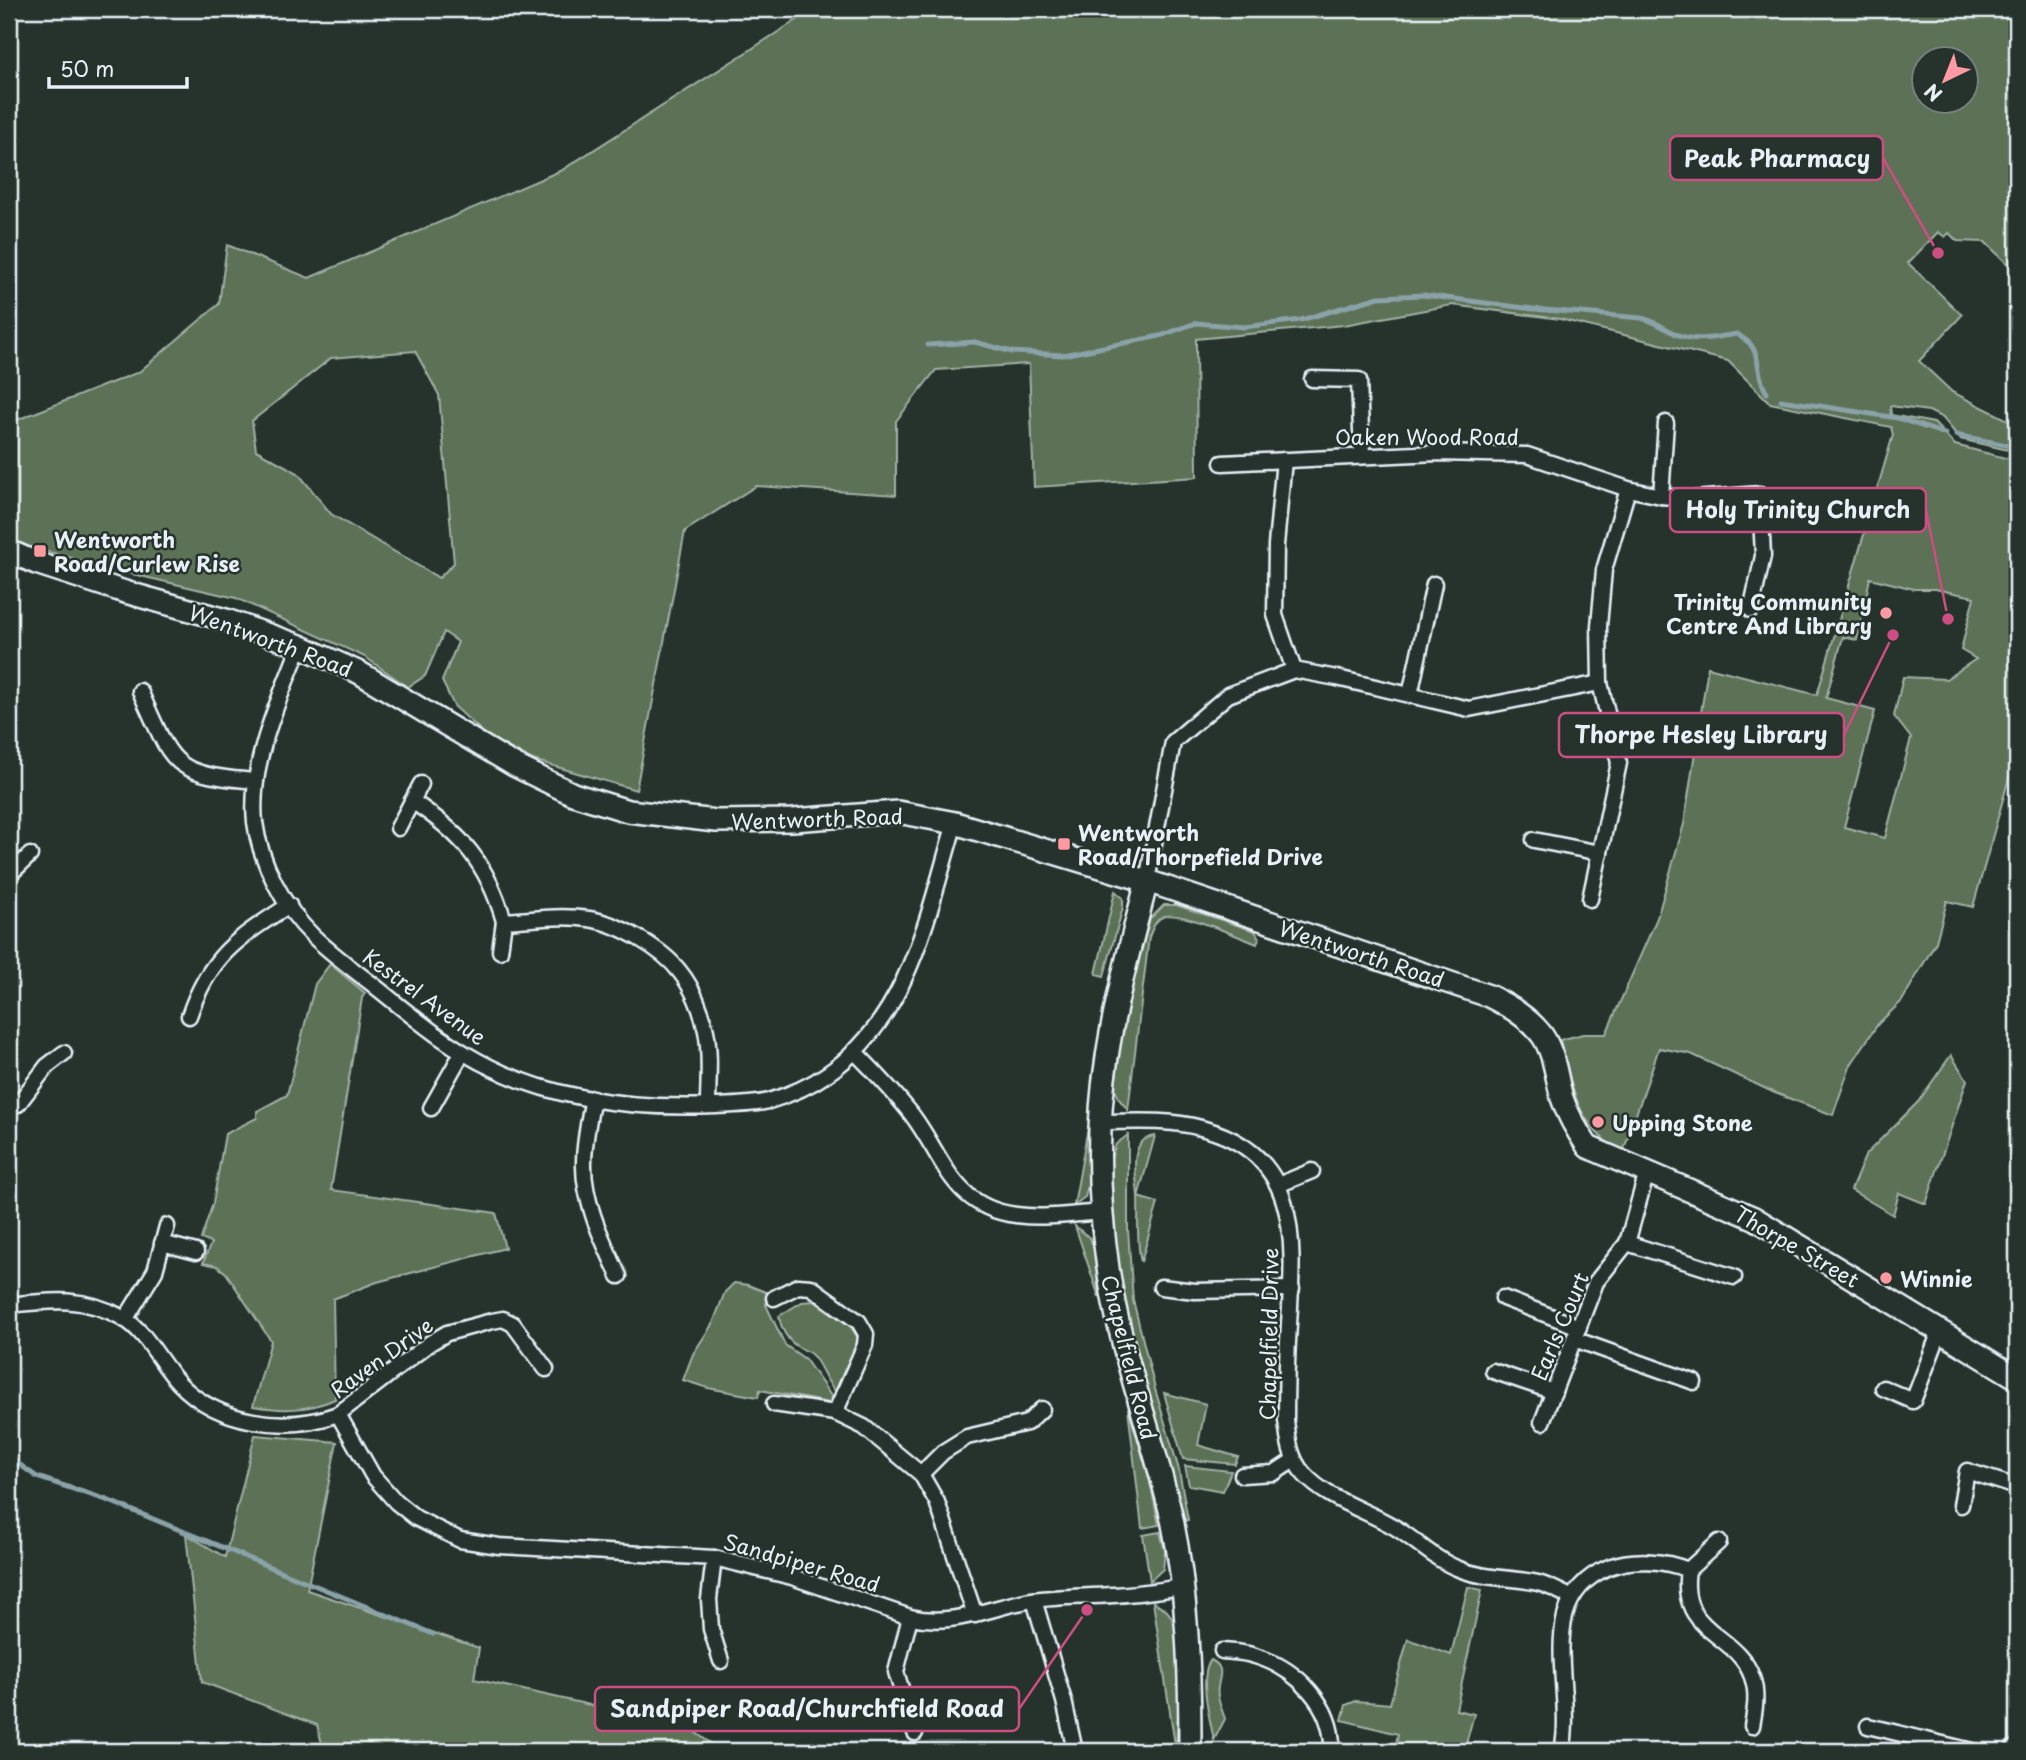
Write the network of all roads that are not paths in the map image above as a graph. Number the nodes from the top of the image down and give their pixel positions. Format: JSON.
{"nodes":[{"id":1,"x":1312,"y":379,"type":"dead end"},
{"id":2,"x":1666,"y":422,"type":"dead end"},
{"id":3,"x":1362,"y":456,"type":"junction"},
{"id":4,"x":1284,"y":460,"type":"junction"},
{"id":5,"x":1222,"y":463,"type":"dead end"},
{"id":6,"x":1628,"y":489,"type":"junction"},
{"id":7,"x":1661,"y":496,"type":"junction"},
{"id":8,"x":9,"y":551,"type":"edge"},
{"id":9,"x":1434,"y":584,"type":"dead end"},
{"id":10,"x":1751,"y":610,"type":"dead end"},
{"id":11,"x":299,"y":646,"type":"junction"},
{"id":12,"x":1294,"y":670,"type":"junction"},
{"id":13,"x":1600,"y":683,"type":"junction"},
{"id":14,"x":140,"y":691,"type":"dead end"},
{"id":15,"x":1410,"y":695,"type":"junction"},
{"id":16,"x":256,"y":780,"type":"junction"},
{"id":17,"x":421,"y":784,"type":"dead end"},
{"id":18,"x":412,"y":801,"type":"junction"},
{"id":19,"x":955,"y":823,"type":"junction"},
{"id":20,"x":398,"y":828,"type":"dead end"},
{"id":21,"x":1534,"y":840,"type":"dead end"},
{"id":22,"x":1600,"y":853,"type":"junction"},
{"id":23,"x":30,"y":855,"type":"dead end"},
{"id":24,"x":9,"y":875,"type":"edge"},
{"id":25,"x":1147,"y":881,"type":"junction"},
{"id":26,"x":1590,"y":899,"type":"dead end"},
{"id":27,"x":289,"y":905,"type":"junction"},
{"id":28,"x":504,"y":921,"type":"junction"},
{"id":29,"x":500,"y":951,"type":"dead end"},
{"id":30,"x":189,"y":1016,"type":"dead end"},
{"id":31,"x":854,"y":1051,"type":"junction"},
{"id":32,"x":64,"y":1053,"type":"dead end"},
{"id":33,"x":462,"y":1053,"type":"junction"},
{"id":34,"x":593,"y":1098,"type":"junction"},
{"id":35,"x":9,"y":1101,"type":"edge"},
{"id":36,"x":708,"y":1106,"type":"junction"},
{"id":37,"x":431,"y":1108,"type":"dead end"},
{"id":38,"x":1100,"y":1122,"type":"junction"},
{"id":39,"x":1573,"y":1127,"type":"joint"},
{"id":40,"x":1312,"y":1171,"type":"dead end"},
{"id":41,"x":1647,"y":1172,"type":"junction"},
{"id":42,"x":1278,"y":1185,"type":"junction"},
{"id":43,"x":1102,"y":1212,"type":"junction"},
{"id":44,"x":167,"y":1226,"type":"dead end"},
{"id":45,"x":162,"y":1242,"type":"junction"},
{"id":46,"x":1627,"y":1243,"type":"junction"},
{"id":47,"x":196,"y":1252,"type":"dead end"},
{"id":48,"x":619,"y":1276,"type":"dead end"},
{"id":49,"x":1734,"y":1277,"type":"dead end"},
{"id":50,"x":1161,"y":1287,"type":"dead end"},
{"id":51,"x":1292,"y":1289,"type":"junction"},
{"id":52,"x":774,"y":1297,"type":"dead end"},
{"id":53,"x":1503,"y":1298,"type":"dead end"},
{"id":54,"x":9,"y":1305,"type":"edge"},
{"id":55,"x":125,"y":1320,"type":"junction"},
{"id":56,"x":1940,"y":1331,"type":"junction"},
{"id":57,"x":1577,"y":1333,"type":"junction"},
{"id":58,"x":546,"y":1369,"type":"dead end"},
{"id":59,"x":1493,"y":1371,"type":"dead end"},
{"id":60,"x":2017,"y":1378,"type":"edge"},
{"id":61,"x":1694,"y":1382,"type":"dead end"},
{"id":62,"x":1883,"y":1388,"type":"dead end"},
{"id":63,"x":1554,"y":1392,"type":"junction"},
{"id":64,"x":774,"y":1404,"type":"dead end"},
{"id":65,"x":1042,"y":1409,"type":"dead end"},
{"id":66,"x":835,"y":1413,"type":"junction"},
{"id":67,"x":338,"y":1414,"type":"junction"},
{"id":68,"x":1542,"y":1422,"type":"dead end"},
{"id":69,"x":1294,"y":1460,"type":"junction"},
{"id":70,"x":921,"y":1474,"type":"junction"},
{"id":71,"x":1242,"y":1475,"type":"dead end"},
{"id":72,"x":2017,"y":1487,"type":"edge"},
{"id":73,"x":1961,"y":1505,"type":"dead end"},
{"id":74,"x":1719,"y":1542,"type":"dead end"},
{"id":75,"x":714,"y":1558,"type":"junction"},
{"id":76,"x":1688,"y":1570,"type":"junction"},
{"id":77,"x":1184,"y":1587,"type":"junction"},
{"id":78,"x":1572,"y":1598,"type":"junction"},
{"id":79,"x":1034,"y":1600,"type":"junction"},
{"id":80,"x":975,"y":1615,"type":"junction"},
{"id":81,"x":910,"y":1616,"type":"junction"},
{"id":82,"x":1222,"y":1651,"type":"dead end"},
{"id":83,"x":721,"y":1661,"type":"dead end"},
{"id":84,"x":1752,"y":1726,"type":"dead end"},
{"id":85,"x":1868,"y":1726,"type":"dead end"},
{"id":86,"x":915,"y":1733,"type":"dead end"},
{"id":87,"x":1075,"y":1751,"type":"edge"},
{"id":88,"x":1190,"y":1751,"type":"edge"},
{"id":89,"x":1332,"y":1751,"type":"edge"},
{"id":90,"x":1562,"y":1751,"type":"edge"},
{"id":91,"x":1972,"y":1751,"type":"edge"}],
"edges":[{"from":1,"to":3,"type":"street"},
{"from":2,"to":7,"type":"street"},
{"from":3,"to":4,"type":"street","name":"Oaken Wood Road"},
{"from":3,"to":6,"type":"street","name":"Oaken Wood Road"},
{"from":4,"to":5,"type":"street","name":"Oaken Wood Road"},
{"from":4,"to":12,"type":"street"},
{"from":6,"to":7,"type":"street","name":"Oaken Wood Road"},
{"from":6,"to":13,"type":"street"},
{"from":7,"to":10,"type":"street","name":"Oaken Wood Road"},
{"from":8,"to":11,"type":"street","name":"Wentworth Road"},
{"from":9,"to":15,"type":"street"},
{"from":11,"to":16,"type":"street","name":"Kestrel Avenue"},
{"from":11,"to":19,"type":"street","name":"Wentworth Road"},
{"from":12,"to":15,"type":"street"},
{"from":12,"to":25,"type":"street"},
{"from":13,"to":15,"type":"street"},
{"from":13,"to":22,"type":"street"},
{"from":14,"to":16,"type":"street"},
{"from":16,"to":27,"type":"street","name":"Kestrel Avenue"},
{"from":17,"to":18,"type":"street"},
{"from":18,"to":20,"type":"street"},
{"from":18,"to":28,"type":"street"},
{"from":19,"to":25,"type":"street","name":"Wentworth Road"},
{"from":19,"to":31,"type":"street","name":"Kestrel Avenue"},
{"from":21,"to":22,"type":"street"},
{"from":22,"to":26,"type":"street"},
{"from":23,"to":24,"type":"street"},
{"from":25,"to":38,"type":"street","name":"Chapelfield Road"},
{"from":25,"to":39,"type":"street","name":"Wentworth Road"},
{"from":27,"to":30,"type":"street"},
{"from":27,"to":33,"type":"street","name":"Kestrel Avenue"},
{"from":28,"to":29,"type":"street"},
{"from":28,"to":36,"type":"street"},
{"from":31,"to":36,"type":"street","name":"Kestrel Avenue"},
{"from":31,"to":43,"type":"street"},
{"from":32,"to":35,"type":"street"},
{"from":33,"to":34,"type":"street","name":"Kestrel Avenue"},
{"from":33,"to":37,"type":"street"},
{"from":34,"to":36,"type":"street","name":"Kestrel Avenue"},
{"from":34,"to":48,"type":"street"},
{"from":38,"to":42,"type":"street","name":"Chapelfield Drive"},
{"from":38,"to":43,"type":"street","name":"Chapelfield Road"},
{"from":39,"to":41,"type":"street","name":"Thorpe Street"},
{"from":40,"to":42,"type":"street"},
{"from":41,"to":46,"type":"street","name":"Earls Court"},
{"from":41,"to":56,"type":"street","name":"Thorpe Street"},
{"from":42,"to":51,"type":"street","name":"Chapelfield Drive"},
{"from":43,"to":77,"type":"street","name":"Chapelfield Road"},
{"from":44,"to":45,"type":"street"},
{"from":45,"to":47,"type":"street"},
{"from":45,"to":55,"type":"street"},
{"from":46,"to":49,"type":"street"},
{"from":46,"to":57,"type":"street","name":"Earls Court"},
{"from":50,"to":51,"type":"street"},
{"from":51,"to":69,"type":"street","name":"Chapelfield Drive"},
{"from":52,"to":66,"type":"street"},
{"from":53,"to":57,"type":"street"},
{"from":54,"to":55,"type":"street","name":"Raven Drive"},
{"from":55,"to":67,"type":"street","name":"Raven Drive"},
{"from":56,"to":60,"type":"street","name":"Thorpe Street"},
{"from":56,"to":62,"type":"street"},
{"from":57,"to":61,"type":"street"},
{"from":57,"to":63,"type":"street","name":"Earls Court"},
{"from":58,"to":67,"type":"street","name":"Raven Drive"},
{"from":59,"to":63,"type":"street"},
{"from":63,"to":68,"type":"street","name":"Earls Court"},
{"from":64,"to":66,"type":"street"},
{"from":65,"to":70,"type":"street"},
{"from":66,"to":70,"type":"street"},
{"from":67,"to":75,"type":"street","name":"Sandpiper Road"},
{"from":69,"to":71,"type":"street"},
{"from":69,"to":78,"type":"street","name":"Chapelfield Drive"},
{"from":70,"to":80,"type":"street"},
{"from":72,"to":73,"type":"street"},
{"from":74,"to":76,"type":"street"},
{"from":75,"to":81,"type":"street","name":"Sandpiper Road"},
{"from":75,"to":83,"type":"street"},
{"from":76,"to":78,"type":"street"},
{"from":76,"to":84,"type":"street"},
{"from":77,"to":79,"type":"street","name":"Sandpiper Road"},
{"from":77,"to":88,"type":"street","name":"Chapelfield Road"},
{"from":78,"to":90,"type":"street"},
{"from":79,"to":80,"type":"street","name":"Sandpiper Road"},
{"from":79,"to":87,"type":"street"},
{"from":80,"to":81,"type":"street","name":"Sandpiper Road"},
{"from":81,"to":86,"type":"street"},
{"from":82,"to":89,"type":"street"},
{"from":85,"to":91,"type":"street"}]}
